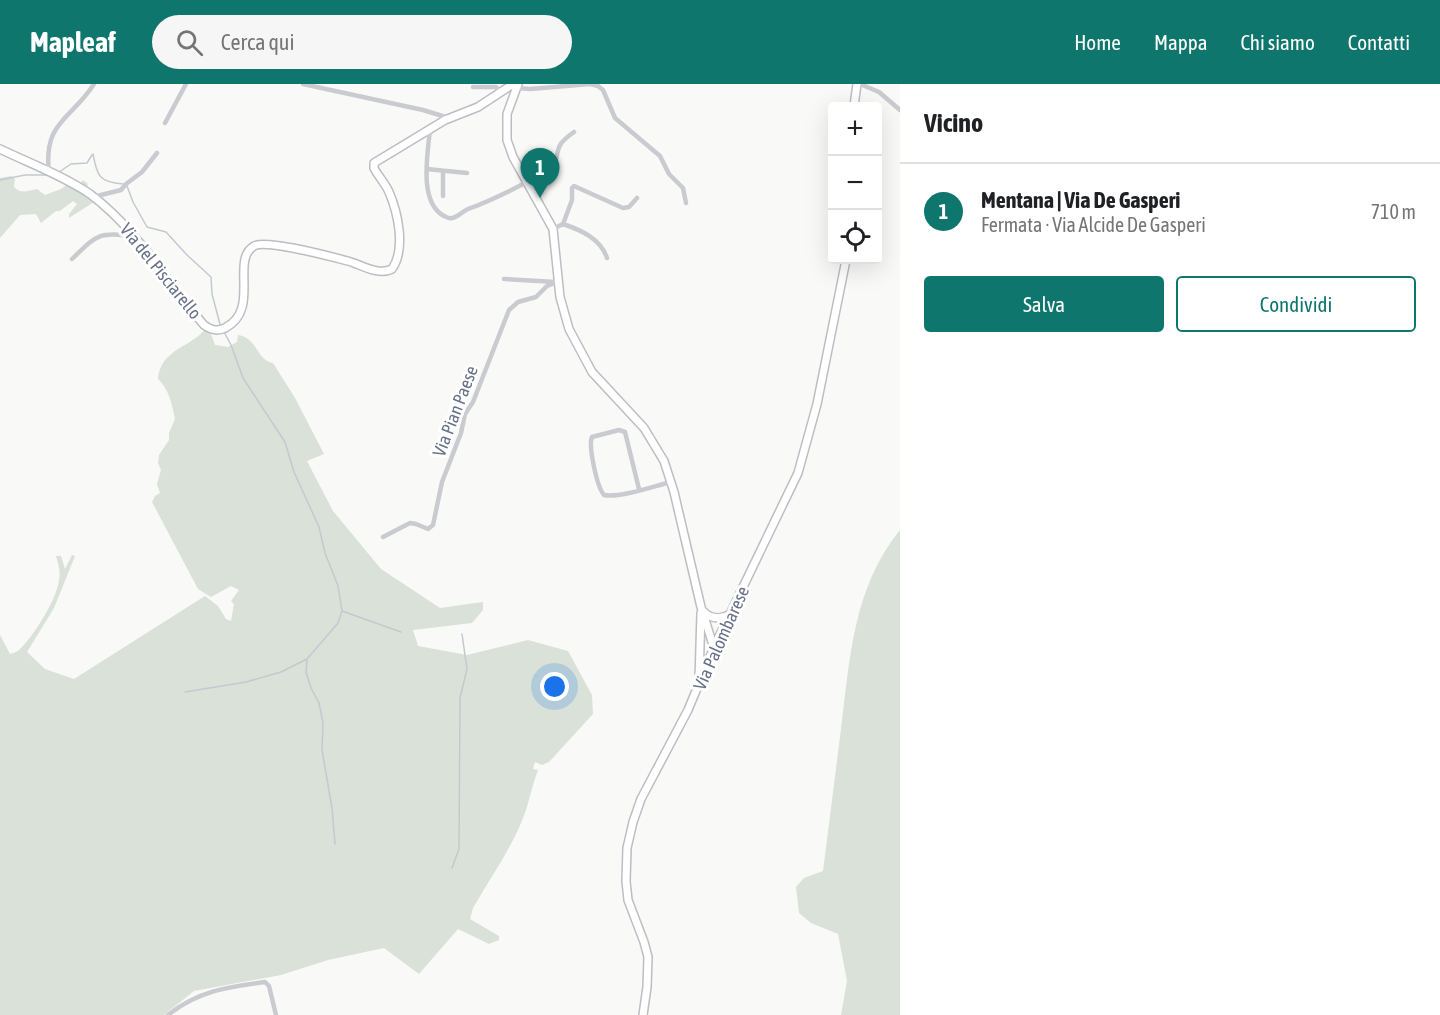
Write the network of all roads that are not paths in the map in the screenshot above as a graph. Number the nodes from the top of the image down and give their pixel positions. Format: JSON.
{"nodes":[{"id":1,"x":94,"y":84,"type":"edge"},
{"id":2,"x":186,"y":84,"type":"edge"},
{"id":3,"x":303,"y":84,"type":"edge"},
{"id":4,"x":859,"y":84,"type":"edge"},
{"id":5,"x":515,"y":85,"type":"edge"},
{"id":6,"x":473,"y":87,"type":"dead end"},
{"id":7,"x":500,"y":93,"type":"junction"},
{"id":8,"x":855,"y":102,"type":"edge"},
{"id":9,"x":900,"y":110,"type":"edge"},
{"id":10,"x":449,"y":118,"type":"junction"},
{"id":11,"x":165,"y":123,"type":"dead end"},
{"id":12,"x":430,"y":129,"type":"junction"},
{"id":13,"x":574,"y":132,"type":"dead end"},
{"id":14,"x":0,"y":149,"type":"edge"},
{"id":15,"x":157,"y":153,"type":"dead end"},
{"id":16,"x":427,"y":169,"type":"junction"},
{"id":17,"x":442,"y":171,"type":"junction"},
{"id":18,"x":49,"y":173,"type":"junction"},
{"id":19,"x":466,"y":173,"type":"dead end"},
{"id":20,"x":527,"y":182,"type":"junction"},
{"id":21,"x":443,"y":196,"type":"dead end"},
{"id":22,"x":93,"y":197,"type":"junction"},
{"id":23,"x":637,"y":198,"type":"dead end"},
{"id":24,"x":537,"y":200,"type":"junction"},
{"id":25,"x":686,"y":203,"type":"dead end"},
{"id":26,"x":563,"y":224,"type":"junction"},
{"id":27,"x":553,"y":229,"type":"junction"},
{"id":28,"x":136,"y":236,"type":"junction"},
{"id":29,"x":607,"y":258,"type":"dead end"},
{"id":30,"x":72,"y":259,"type":"dead end"},
{"id":31,"x":845,"y":264,"type":"edge"},
{"id":32,"x":504,"y":279,"type":"dead end"},
{"id":33,"x":558,"y":282,"type":"junction"},
{"id":34,"x":671,"y":482,"type":"junction"},
{"id":35,"x":639,"y":489,"type":"junction"},
{"id":36,"x":383,"y":537,"type":"dead end"},
{"id":37,"x":701,"y":607,"type":"junction"},
{"id":38,"x":731,"y":614,"type":"junction"},
{"id":39,"x":701,"y":622,"type":"junction"},
{"id":40,"x":714,"y":648,"type":"junction"},
{"id":41,"x":698,"y":687,"type":"junction"},
{"id":42,"x":168,"y":1015,"type":"edge"},
{"id":43,"x":276,"y":1015,"type":"edge"},
{"id":44,"x":643,"y":1015,"type":"edge"}],
"edges":[{"from":1,"to":18,"type":"street"},
{"from":2,"to":11,"type":"street"},
{"from":3,"to":10,"type":"street"},
{"from":4,"to":8,"type":"street"},
{"from":4,"to":9,"type":"street"},
{"from":5,"to":7,"type":"street","name":"Via del Pisciarello"},
{"from":5,"to":20,"type":"street"},
{"from":5,"to":25,"type":"street"},
{"from":6,"to":7,"type":"street"},
{"from":7,"to":10,"type":"street","name":"Via del Pisciarello"},
{"from":10,"to":12,"type":"street","name":"Via del Pisciarello"},
{"from":12,"to":16,"type":"street"},
{"from":12,"to":28,"type":"street","name":"Via del Pisciarello"},
{"from":13,"to":24,"type":"street"},
{"from":14,"to":18,"type":"street","name":"Via del Pisciarello"},
{"from":15,"to":22,"type":"street"},
{"from":16,"to":17,"type":"street"},
{"from":16,"to":20,"type":"street"},
{"from":17,"to":19,"type":"street"},
{"from":17,"to":21,"type":"street"},
{"from":18,"to":22,"type":"street","name":"Via del Pisciarello"},
{"from":20,"to":24,"type":"street"},
{"from":22,"to":28,"type":"street","name":"Via del Pisciarello"},
{"from":23,"to":26,"type":"street"},
{"from":24,"to":27,"type":"street"},
{"from":26,"to":27,"type":"street"},
{"from":26,"to":29,"type":"street"},
{"from":27,"to":33,"type":"street"},
{"from":28,"to":30,"type":"street"},
{"from":31,"to":38,"type":"street","name":"Via Palombarese"},
{"from":32,"to":33,"type":"street"},
{"from":33,"to":34,"type":"street"},
{"from":33,"to":36,"type":"street","name":"Via Pian Paese"},
{"from":34,"to":35,"type":"street"},
{"from":34,"to":37,"type":"street"},
{"from":35,"to":35,"type":"street"},
{"from":37,"to":38,"type":"street"},
{"from":37,"to":39,"type":"street"},
{"from":37,"to":40,"type":"street"},
{"from":38,"to":40,"type":"street","name":"Via Palombarese"},
{"from":39,"to":40,"type":"street"},
{"from":39,"to":41,"type":"street"},
{"from":40,"to":41,"type":"street","name":"Via Palombarese"},
{"from":41,"to":44,"type":"street","name":"Via Palombarese"},
{"from":42,"to":43,"type":"street"}]}
